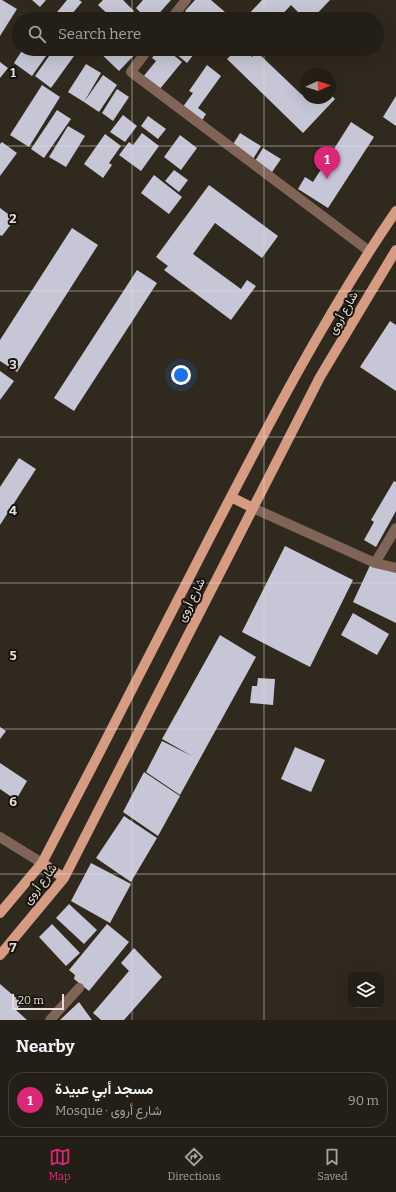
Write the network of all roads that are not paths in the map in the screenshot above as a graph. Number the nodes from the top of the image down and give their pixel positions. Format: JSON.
{"nodes":[{"id":1,"x":186,"y":0,"type":"edge"},
{"id":2,"x":177,"y":12,"type":"edge"},
{"id":3,"x":143,"y":56,"type":"edge"},
{"id":4,"x":396,"y":211,"type":"edge"},
{"id":5,"x":396,"y":250,"type":"edge"},
{"id":6,"x":369,"y":251,"type":"junction"},
{"id":7,"x":231,"y":497,"type":"junction"},
{"id":8,"x":253,"y":508,"type":"junction"},
{"id":9,"x":396,"y":528,"type":"edge"},
{"id":10,"x":375,"y":563,"type":"junction"},
{"id":11,"x":396,"y":568,"type":"edge"},
{"id":12,"x":0,"y":837,"type":"edge"},
{"id":13,"x":42,"y":863,"type":"junction"},
{"id":14,"x":64,"y":878,"type":"junction"},
{"id":15,"x":0,"y":913,"type":"edge"},
{"id":16,"x":0,"y":955,"type":"edge"},
{"id":17,"x":79,"y":988,"type":"dead end"},
{"id":18,"x":50,"y":1020,"type":"edge"}],
"edges":[{"from":1,"to":2,"type":"street"},
{"from":3,"to":6,"type":"street"},
{"from":4,"to":6,"type":"main road","name":"شارع أروى"},
{"from":5,"to":8,"type":"main road","name":"شارع أروى"},
{"from":6,"to":7,"type":"main road","name":"شارع أروى"},
{"from":7,"to":8,"type":"main road"},
{"from":7,"to":13,"type":"main road","name":"شارع أروى"},
{"from":8,"to":10,"type":"street"},
{"from":8,"to":14,"type":"main road","name":"شارع أروى"},
{"from":9,"to":10,"type":"street"},
{"from":10,"to":11,"type":"street"},
{"from":12,"to":13,"type":"street"},
{"from":13,"to":14,"type":"main road"},
{"from":13,"to":15,"type":"main road","name":"شارع أروى"},
{"from":14,"to":16,"type":"main road","name":"شارع أروى"},
{"from":17,"to":18,"type":"street"}]}
